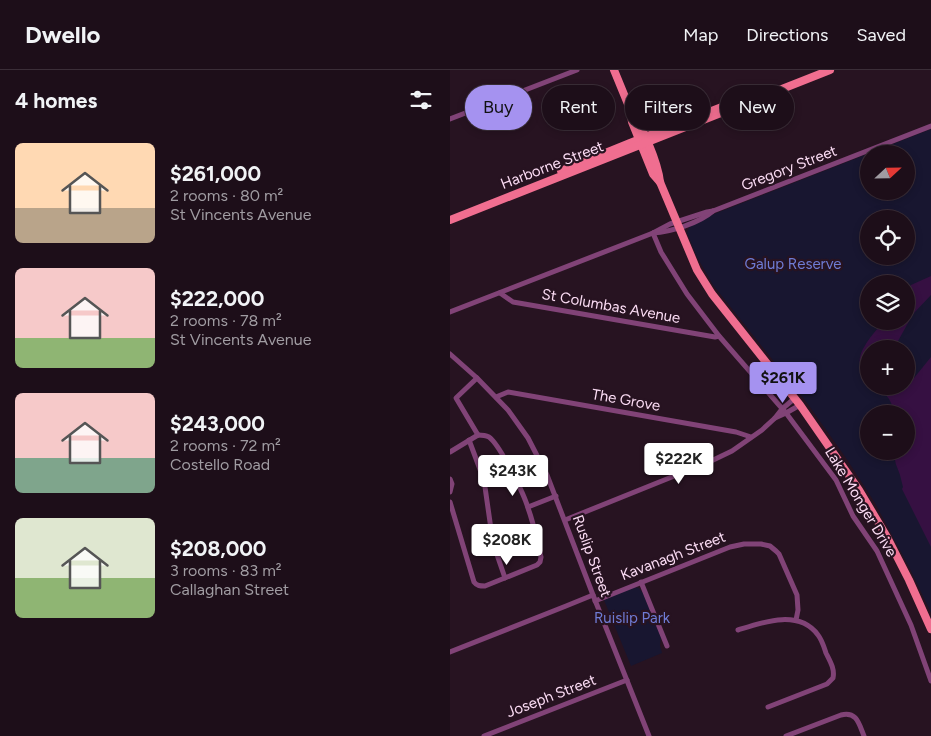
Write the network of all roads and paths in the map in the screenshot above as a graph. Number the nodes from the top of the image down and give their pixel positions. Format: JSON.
{"nodes":[{"id":1,"x":577,"y":70,"type":"edge"},
{"id":2,"x":614,"y":70,"type":"edge"},
{"id":3,"x":818,"y":70,"type":"edge"},
{"id":4,"x":830,"y":70,"type":"edge"},
{"id":5,"x":450,"y":119,"type":"edge"},
{"id":6,"x":931,"y":126,"type":"edge"},
{"id":7,"x":643,"y":141,"type":"junction"},
{"id":8,"x":450,"y":214,"type":"edge"},
{"id":9,"x":450,"y":220,"type":"edge"},
{"id":10,"x":678,"y":225,"type":"junction"},
{"id":11,"x":653,"y":233,"type":"junction"},
{"id":12,"x":500,"y":293,"type":"junction"},
{"id":13,"x":450,"y":312,"type":"edge"},
{"id":14,"x":720,"y":336,"type":"junction"},
{"id":15,"x":450,"y":354,"type":"edge"},
{"id":16,"x":476,"y":378,"type":"junction"},
{"id":17,"x":496,"y":397,"type":"junction"},
{"id":18,"x":798,"y":401,"type":"junction"},
{"id":19,"x":784,"y":411,"type":"junction"},
{"id":20,"x":478,"y":435,"type":"junction"},
{"id":21,"x":751,"y":437,"type":"junction"},
{"id":22,"x":469,"y":440,"type":"junction"},
{"id":23,"x":450,"y":452,"type":"edge"},
{"id":24,"x":450,"y":479,"type":"edge"},
{"id":25,"x":450,"y":492,"type":"edge"},
{"id":26,"x":556,"y":496,"type":"junction"},
{"id":27,"x":450,"y":502,"type":"edge"},
{"id":28,"x":528,"y":507,"type":"junction"},
{"id":29,"x":565,"y":520,"type":"junction"},
{"id":30,"x":505,"y":578,"type":"junction"},
{"id":31,"x":641,"y":582,"type":"junction"},
{"id":32,"x":592,"y":595,"type":"junction"},
{"id":33,"x":595,"y":601,"type":"junction"},
{"id":34,"x":796,"y":620,"type":"junction"},
{"id":35,"x":931,"y":629,"type":"edge"},
{"id":36,"x":738,"y":630,"type":"dead end"},
{"id":37,"x":667,"y":646,"type":"dead end"},
{"id":38,"x":450,"y":652,"type":"edge"},
{"id":39,"x":627,"y":680,"type":"junction"},
{"id":40,"x":931,"y":681,"type":"edge"},
{"id":41,"x":768,"y":707,"type":"dead end"},
{"id":42,"x":484,"y":736,"type":"edge"},
{"id":43,"x":650,"y":736,"type":"edge"},
{"id":44,"x":786,"y":736,"type":"edge"},
{"id":45,"x":864,"y":736,"type":"edge"}],
"edges":[{"from":1,"to":5,"type":"street"},
{"from":2,"to":7,"type":"main road","name":"Lake Monger Drive"},
{"from":3,"to":7,"type":"main road","name":"Harborne Street"},
{"from":4,"to":7,"type":"main road","name":"Harborne Street"},
{"from":6,"to":10,"type":"street","name":"Gregory Street"},
{"from":7,"to":8,"type":"main road","name":"Harborne Street"},
{"from":7,"to":9,"type":"main road","name":"Harborne Street"},
{"from":7,"to":10,"type":"main road","name":"Lake Monger Drive"},
{"from":10,"to":11,"type":"street","name":"Gregory Street"},
{"from":10,"to":18,"type":"main road","name":"Lake Monger Drive"},
{"from":11,"to":12,"type":"street","name":"Gregory Street"},
{"from":11,"to":14,"type":"street","name":"Lake Monger Drive"},
{"from":12,"to":13,"type":"street","name":"Gregory Street"},
{"from":12,"to":14,"type":"street","name":"St Columbas Avenue"},
{"from":14,"to":19,"type":"street","name":"Lake Monger Drive"},
{"from":15,"to":16,"type":"street","name":"Ruslip Street"},
{"from":16,"to":17,"type":"street","name":"Ruslip Street"},
{"from":16,"to":20,"type":"street"},
{"from":17,"to":21,"type":"street","name":"The Grove"},
{"from":17,"to":26,"type":"street","name":"Ruslip Street"},
{"from":18,"to":19,"type":"street"},
{"from":18,"to":35,"type":"main road","name":"Lake Monger Drive"},
{"from":19,"to":21,"type":"street"},
{"from":19,"to":40,"type":"street","name":"Lake Monger Drive"},
{"from":20,"to":22,"type":"street"},
{"from":20,"to":28,"type":"street"},
{"from":21,"to":29,"type":"street"},
{"from":22,"to":23,"type":"street"},
{"from":22,"to":30,"type":"street"},
{"from":24,"to":25,"type":"street"},
{"from":26,"to":28,"type":"street"},
{"from":26,"to":29,"type":"street","name":"Ruslip Street"},
{"from":27,"to":30,"type":"street"},
{"from":28,"to":30,"type":"street"},
{"from":29,"to":32,"type":"street","name":"Ruslip Street"},
{"from":31,"to":33,"type":"street","name":"Kavanagh Street"},
{"from":31,"to":34,"type":"street","name":"Kavanagh Street"},
{"from":31,"to":37,"type":"street"},
{"from":32,"to":33,"type":"street","name":"Ruslip Street"},
{"from":32,"to":38,"type":"street"},
{"from":33,"to":39,"type":"street","name":"Ruslip Street"},
{"from":34,"to":36,"type":"street"},
{"from":34,"to":41,"type":"street"},
{"from":39,"to":42,"type":"street","name":"Joseph Street"},
{"from":39,"to":43,"type":"street","name":"Ruslip Street"},
{"from":44,"to":45,"type":"street"}]}
